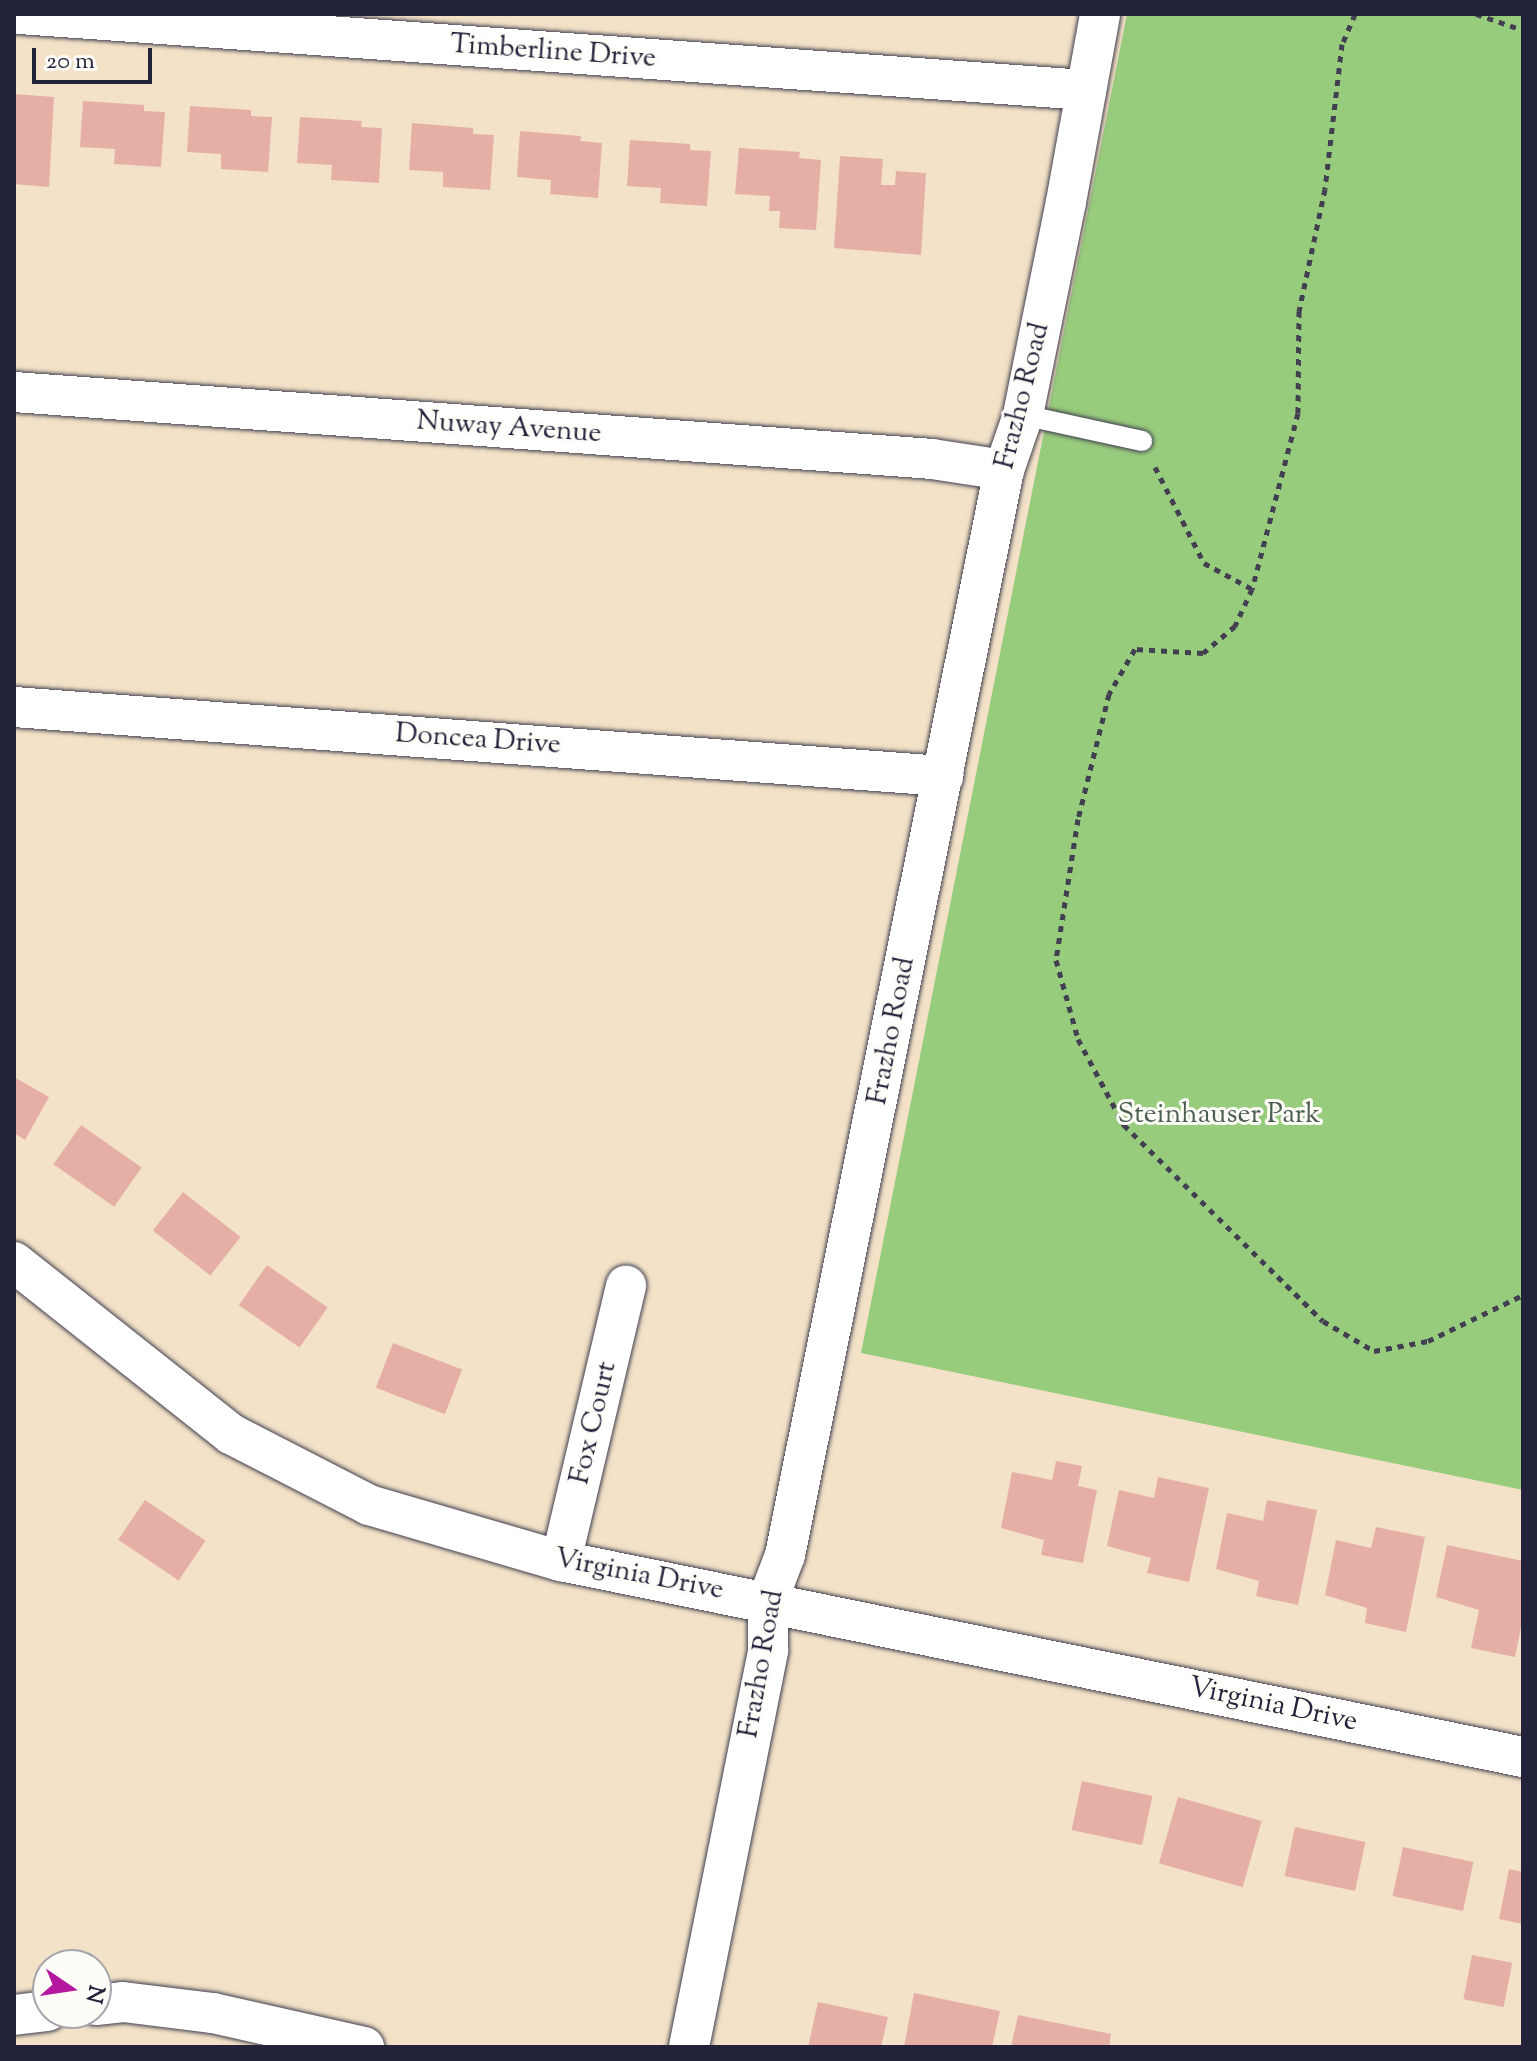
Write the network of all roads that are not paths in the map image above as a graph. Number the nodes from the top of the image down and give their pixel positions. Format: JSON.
{"nodes":[{"id":1,"x":20,"y":14,"type":"edge"},
{"id":2,"x":1100,"y":14,"type":"edge"},
{"id":3,"x":1086,"y":90,"type":"junction"},
{"id":4,"x":14,"y":392,"type":"edge"},
{"id":5,"x":1023,"y":415,"type":"junction"},
{"id":6,"x":1142,"y":441,"type":"road end"},
{"id":7,"x":1004,"y":470,"type":"junction"},
{"id":8,"x":14,"y":707,"type":"edge"},
{"id":9,"x":943,"y":776,"type":"junction"},
{"id":10,"x":14,"y":1262,"type":"edge"},
{"id":11,"x":626,"y":1286,"type":"dead end"},
{"id":12,"x":561,"y":1561,"type":"junction"},
{"id":13,"x":768,"y":1600,"type":"junction"},
{"id":14,"x":1523,"y":1757,"type":"edge"},
{"id":15,"x":112,"y":2003,"type":"edge"},
{"id":16,"x":364,"y":2047,"type":"edge"},
{"id":17,"x":689,"y":2047,"type":"edge"}],
"edges":[{"from":1,"to":3,"type":"street","name":"Timberline Drive"},
{"from":2,"to":3,"type":"street","name":"Frazho Road"},
{"from":3,"to":5,"type":"street","name":"Frazho Road"},
{"from":4,"to":7,"type":"street","name":"Nuway Avenue"},
{"from":5,"to":6,"type":"lane"},
{"from":5,"to":7,"type":"street","name":"Frazho Road"},
{"from":7,"to":9,"type":"street","name":"Frazho Road"},
{"from":8,"to":9,"type":"street","name":"Doncea Drive"},
{"from":9,"to":13,"type":"street","name":"Frazho Road"},
{"from":10,"to":12,"type":"street","name":"Virginia Drive"},
{"from":11,"to":12,"type":"street","name":"Fox Court"},
{"from":12,"to":13,"type":"street","name":"Virginia Drive"},
{"from":13,"to":14,"type":"street","name":"Virginia Drive"},
{"from":13,"to":17,"type":"street","name":"Frazho Road"},
{"from":15,"to":16,"type":"street"}]}
